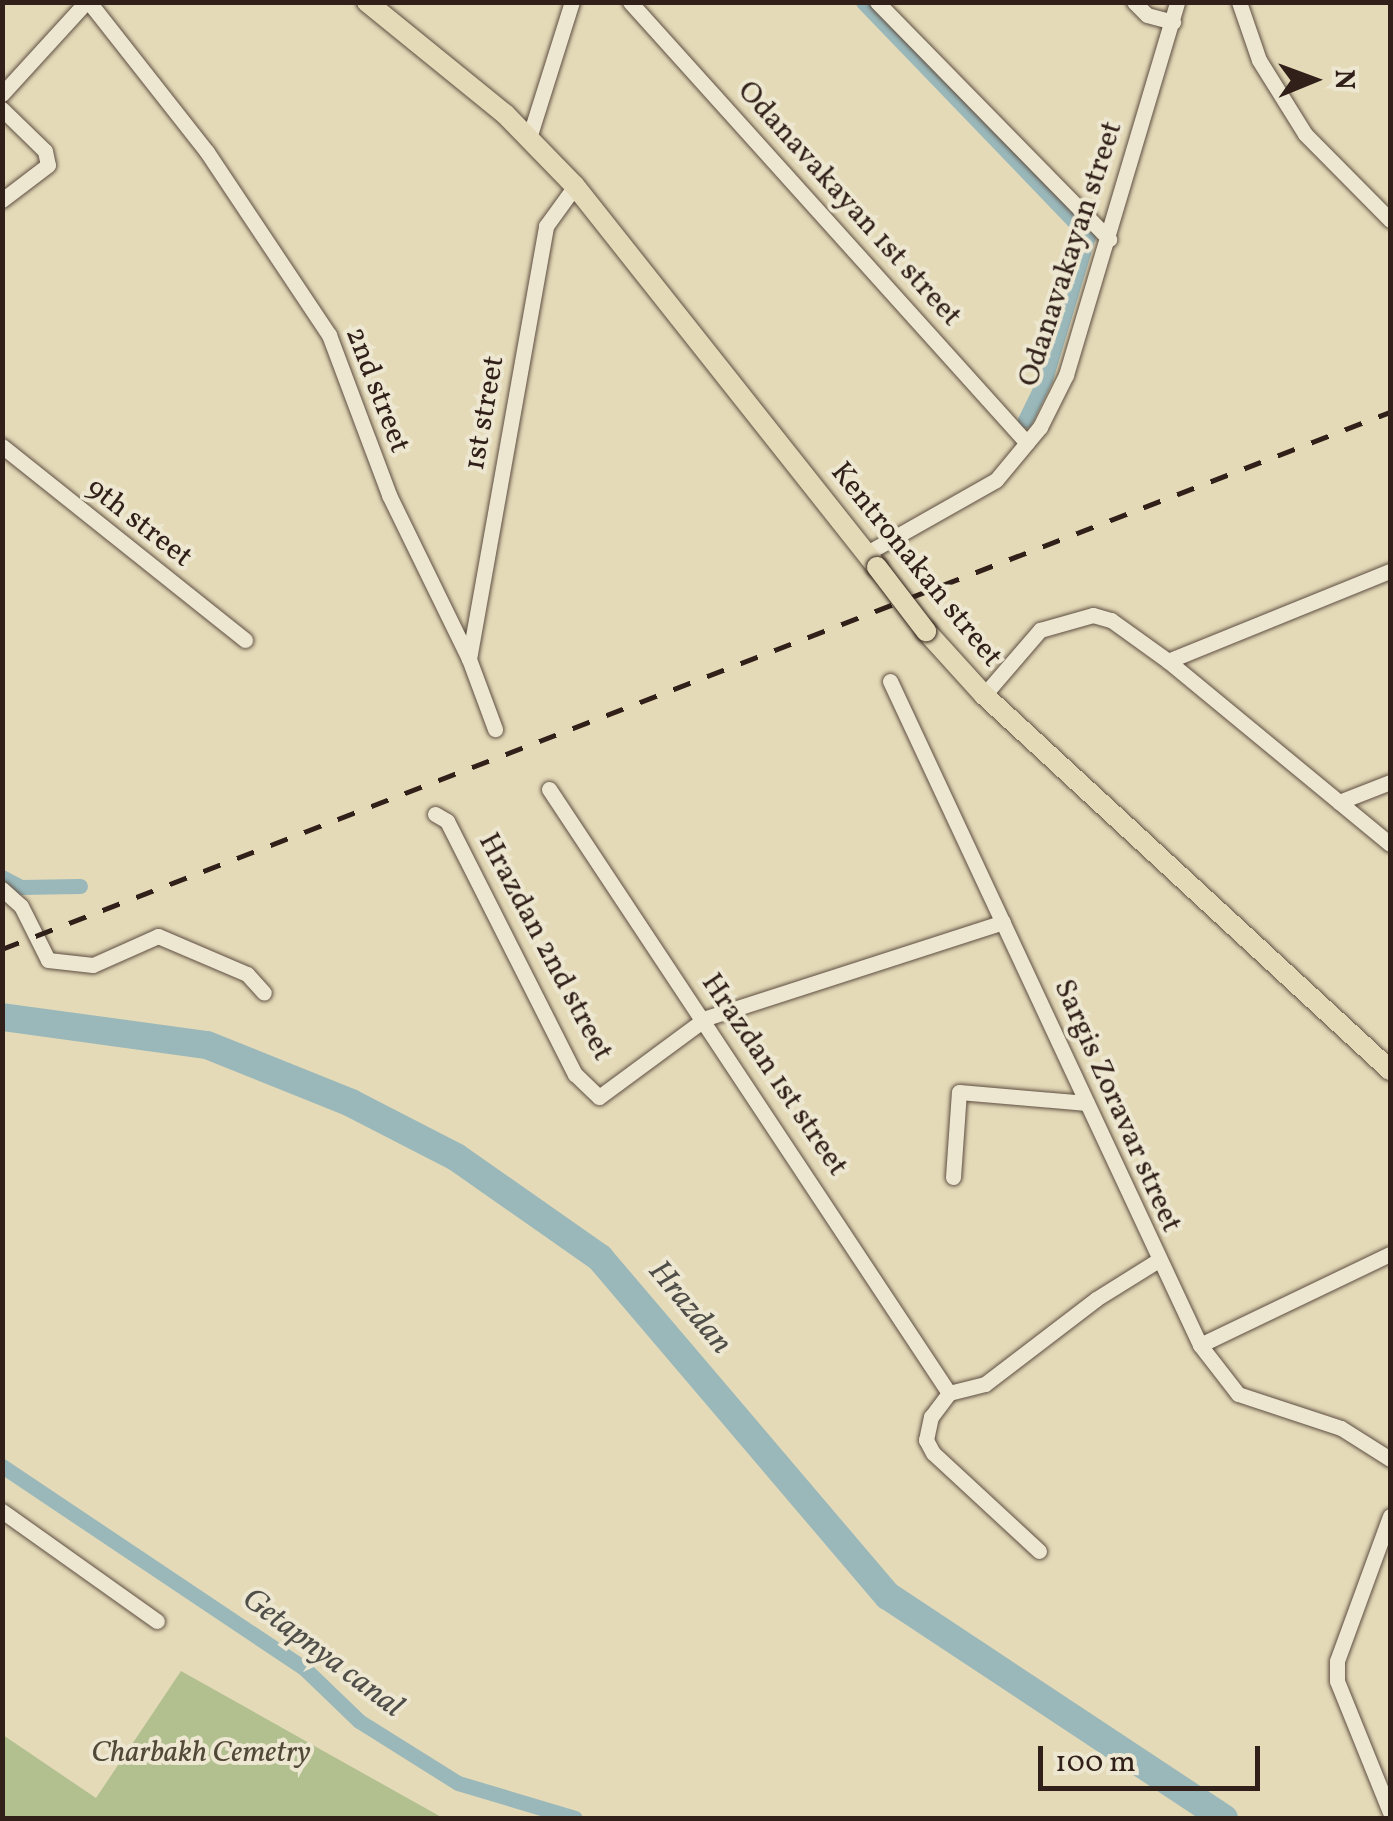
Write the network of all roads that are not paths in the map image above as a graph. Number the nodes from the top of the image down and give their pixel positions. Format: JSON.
{"nodes":[{"id":1,"x":88,"y":2,"type":"edge"},
{"id":2,"x":367,"y":2,"type":"edge"},
{"id":3,"x":572,"y":2,"type":"edge"},
{"id":4,"x":630,"y":2,"type":"edge"},
{"id":5,"x":878,"y":2,"type":"edge"},
{"id":6,"x":1134,"y":2,"type":"edge"},
{"id":7,"x":1177,"y":2,"type":"edge"},
{"id":8,"x":1238,"y":2,"type":"edge"},
{"id":9,"x":1173,"y":22,"type":"junction"},
{"id":10,"x":2,"y":94,"type":"edge"},
{"id":11,"x":2,"y":109,"type":"edge"},
{"id":12,"x":529,"y":138,"type":"junction"},
{"id":13,"x":575,"y":186,"type":"junction"},
{"id":14,"x":2,"y":200,"type":"edge"},
{"id":15,"x":1390,"y":220,"type":"edge"},
{"id":16,"x":1109,"y":239,"type":"junction"},
{"id":17,"x":1027,"y":443,"type":"junction"},
{"id":18,"x":2,"y":446,"type":"edge"},
{"id":19,"x":872,"y":560,"type":"junction"},
{"id":20,"x":1390,"y":571,"type":"edge"},
{"id":21,"x":245,"y":640,"type":"dead end"},
{"id":22,"x":469,"y":659,"type":"junction"},
{"id":23,"x":1168,"y":661,"type":"junction"},
{"id":24,"x":890,"y":681,"type":"dead end"},
{"id":25,"x":984,"y":695,"type":"junction"},
{"id":26,"x":495,"y":729,"type":"dead end"},
{"id":27,"x":1390,"y":782,"type":"edge"},
{"id":28,"x":549,"y":789,"type":"dead end"},
{"id":29,"x":1339,"y":802,"type":"junction"},
{"id":30,"x":436,"y":814,"type":"dead end"},
{"id":31,"x":1390,"y":844,"type":"edge"},
{"id":32,"x":2,"y":889,"type":"edge"},
{"id":33,"x":1004,"y":922,"type":"junction"},
{"id":34,"x":264,"y":993,"type":"dead end"},
{"id":35,"x":706,"y":1018,"type":"junction"},
{"id":36,"x":1390,"y":1070,"type":"edge"},
{"id":37,"x":1087,"y":1102,"type":"junction"},
{"id":38,"x":953,"y":1177,"type":"dead end"},
{"id":39,"x":1390,"y":1254,"type":"edge"},
{"id":40,"x":1157,"y":1262,"type":"junction"},
{"id":41,"x":1200,"y":1345,"type":"junction"},
{"id":42,"x":950,"y":1393,"type":"junction"},
{"id":43,"x":1390,"y":1459,"type":"edge"},
{"id":44,"x":2,"y":1512,"type":"edge"},
{"id":45,"x":1390,"y":1516,"type":"edge"},
{"id":46,"x":1039,"y":1551,"type":"dead end"},
{"id":47,"x":156,"y":1621,"type":"dead end"},
{"id":48,"x":1390,"y":1812,"type":"edge"}],
"edges":[{"from":1,"to":10,"type":"street"},
{"from":1,"to":22,"type":"street","name":"2nd street"},
{"from":2,"to":12,"type":"main road"},
{"from":3,"to":12,"type":"street"},
{"from":4,"to":17,"type":"street","name":"Odanavakayan 1st street"},
{"from":5,"to":16,"type":"street"},
{"from":6,"to":9,"type":"street"},
{"from":7,"to":9,"type":"street","name":"Odanavakayan street"},
{"from":8,"to":15,"type":"street"},
{"from":9,"to":16,"type":"street","name":"Odanavakayan street"},
{"from":11,"to":14,"type":"street"},
{"from":12,"to":13,"type":"main road","name":"Kentronakan street"},
{"from":13,"to":19,"type":"main road","name":"Kentronakan street"},
{"from":13,"to":22,"type":"street","name":"1st street"},
{"from":16,"to":17,"type":"street","name":"Odanavakayan street"},
{"from":17,"to":19,"type":"street","name":"Odanavakayan street"},
{"from":18,"to":21,"type":"street","name":"9th street"},
{"from":19,"to":25,"type":"main road","name":"Kentronakan street","bridge":true},
{"from":20,"to":23,"type":"street"},
{"from":22,"to":26,"type":"street","name":"2nd street"},
{"from":23,"to":25,"type":"street"},
{"from":23,"to":29,"type":"street"},
{"from":24,"to":33,"type":"street","name":"Sargis Zoravar street"},
{"from":25,"to":36,"type":"main road","name":"Kentronakan street"},
{"from":27,"to":29,"type":"street"},
{"from":28,"to":35,"type":"street","name":"Hrazdan 1st street"},
{"from":29,"to":31,"type":"street"},
{"from":30,"to":35,"type":"street","name":"Hrazdan 2nd street"},
{"from":32,"to":34,"type":"street"},
{"from":33,"to":35,"type":"street"},
{"from":33,"to":37,"type":"street","name":"Sargis Zoravar street"},
{"from":35,"to":42,"type":"street","name":"Hrazdan 1st street"},
{"from":37,"to":38,"type":"street"},
{"from":37,"to":40,"type":"street","name":"Sargis Zoravar street"},
{"from":39,"to":41,"type":"street"},
{"from":40,"to":41,"type":"street","name":"Sargis Zoravar street"},
{"from":40,"to":42,"type":"street"},
{"from":41,"to":43,"type":"street","name":"Sargis Zoravar street"},
{"from":42,"to":46,"type":"street"},
{"from":44,"to":47,"type":"street"},
{"from":45,"to":48,"type":"street"}]}
